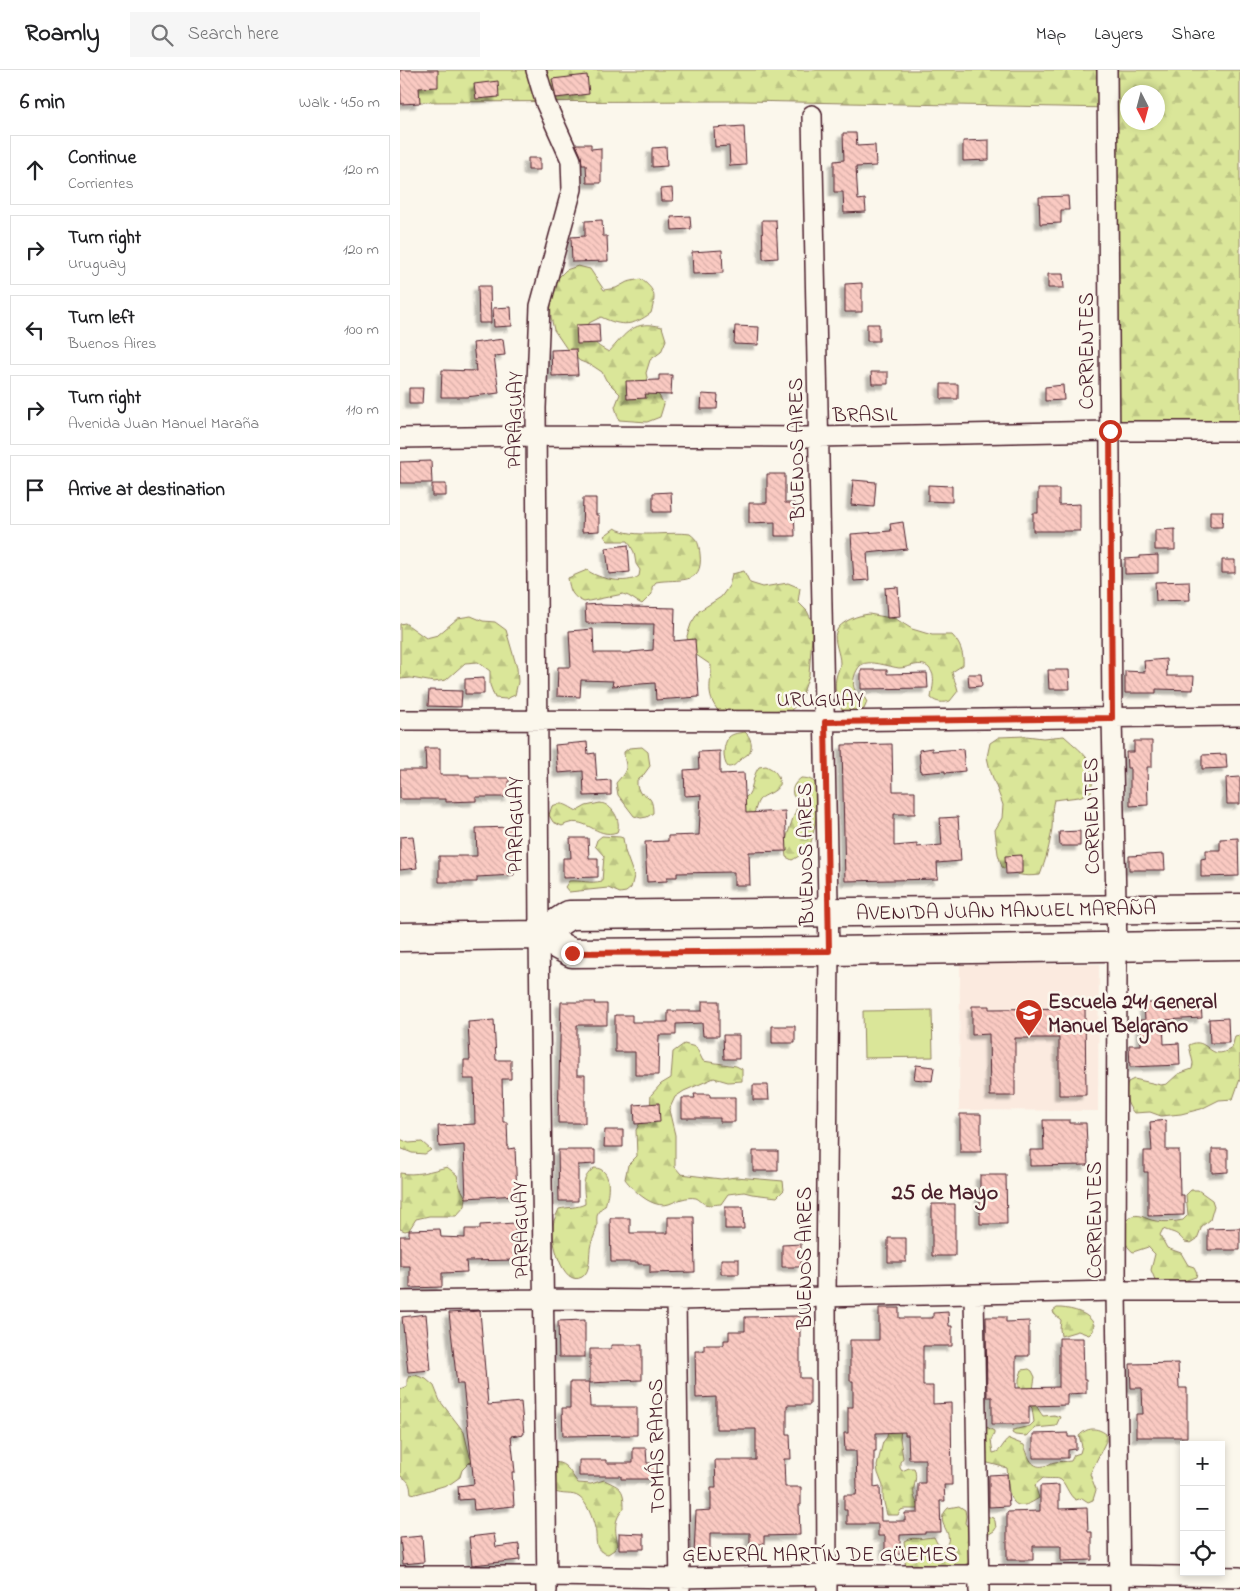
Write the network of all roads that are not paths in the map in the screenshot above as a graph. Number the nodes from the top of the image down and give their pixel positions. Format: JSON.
{"nodes":[{"id":1,"x":536,"y":70,"type":"edge"},
{"id":2,"x":1107,"y":70,"type":"edge"},
{"id":3,"x":812,"y":115,"type":"dead end"},
{"id":4,"x":1110,"y":431,"type":"junction"},
{"id":5,"x":1240,"y":431,"type":"edge"},
{"id":6,"x":536,"y":436,"type":"junction"},
{"id":7,"x":818,"y":437,"type":"junction"},
{"id":8,"x":400,"y":438,"type":"edge"},
{"id":9,"x":1240,"y":716,"type":"edge"},
{"id":10,"x":1112,"y":718,"type":"junction"},
{"id":11,"x":400,"y":720,"type":"edge"},
{"id":12,"x":537,"y":720,"type":"junction"},
{"id":13,"x":825,"y":722,"type":"junction"},
{"id":14,"x":1240,"y":908,"type":"edge"},
{"id":15,"x":1116,"y":909,"type":"junction"},
{"id":16,"x":828,"y":912,"type":"junction"},
{"id":17,"x":538,"y":935,"type":"junction"},
{"id":18,"x":400,"y":937,"type":"edge"},
{"id":19,"x":1240,"y":945,"type":"edge"},
{"id":20,"x":1117,"y":948,"type":"junction"},
{"id":21,"x":829,"y":951,"type":"junction"},
{"id":22,"x":1116,"y":1291,"type":"junction"},
{"id":23,"x":1240,"y":1292,"type":"edge"},
{"id":24,"x":974,"y":1294,"type":"junction"},
{"id":25,"x":826,"y":1296,"type":"junction"},
{"id":26,"x":543,"y":1299,"type":"junction"},
{"id":27,"x":676,"y":1300,"type":"junction"},
{"id":28,"x":400,"y":1301,"type":"edge"},
{"id":29,"x":1240,"y":1577,"type":"edge"},
{"id":30,"x":404,"y":1581,"type":"edge"},
{"id":31,"x":547,"y":1583,"type":"edge"},
{"id":32,"x":827,"y":1583,"type":"edge"},
{"id":33,"x":979,"y":1583,"type":"edge"},
{"id":34,"x":1120,"y":1583,"type":"edge"},
{"id":35,"x":680,"y":1584,"type":"edge"}],
"edges":[{"from":1,"to":6,"type":"street","name":"PARAGUAY"},
{"from":2,"to":4,"type":"street","name":"CORRIENTES"},
{"from":3,"to":7,"type":"street","name":"BUENOS AIRES"},
{"from":4,"to":5,"type":"street","name":"BRASIL"},
{"from":4,"to":7,"type":"street","name":"BRASIL"},
{"from":4,"to":10,"type":"street","name":"CORRIENTES"},
{"from":6,"to":7,"type":"street","name":"BRASIL"},
{"from":6,"to":8,"type":"street","name":"BRASIL"},
{"from":6,"to":12,"type":"street","name":"PARAGUAY"},
{"from":7,"to":13,"type":"street","name":"BUENOS AIRES"},
{"from":9,"to":10,"type":"street","name":"URUGUAY"},
{"from":10,"to":13,"type":"street","name":"URUGUAY"},
{"from":10,"to":15,"type":"street","name":"CORRIENTES"},
{"from":11,"to":12,"type":"street","name":"URUGUAY"},
{"from":12,"to":13,"type":"street","name":"URUGUAY"},
{"from":12,"to":17,"type":"street","name":"PARAGUAY"},
{"from":13,"to":16,"type":"street","name":"BUENOS AIRES"},
{"from":14,"to":15,"type":"street","name":"AVENIDA JUAN MANUEL MARAÑA"},
{"from":15,"to":16,"type":"street","name":"AVENIDA JUAN MANUEL MARAÑA"},
{"from":15,"to":20,"type":"street","name":"CORRIENTES"},
{"from":16,"to":17,"type":"street","name":"AVENIDA JUAN MANUEL MARAÑA"},
{"from":16,"to":21,"type":"street","name":"BUENOS AIRES"},
{"from":17,"to":18,"type":"street","name":"AVENIDA JUAN MANUEL MARAÑA"},
{"from":17,"to":21,"type":"street","name":"AVENIDA JUAN MANUEL MARAÑA"},
{"from":17,"to":26,"type":"street","name":"PARAGUAY"},
{"from":19,"to":20,"type":"street","name":"AVENIDA JUAN MANUEL MARAÑA"},
{"from":20,"to":21,"type":"street","name":"AVENIDA JUAN MANUEL MARAÑA"},
{"from":20,"to":22,"type":"street","name":"CORRIENTES"},
{"from":21,"to":25,"type":"street","name":"BUENOS AIRES"},
{"from":22,"to":23,"type":"street"},
{"from":22,"to":24,"type":"street"},
{"from":22,"to":34,"type":"street","name":"CORRIENTES"},
{"from":24,"to":25,"type":"street"},
{"from":24,"to":33,"type":"street"},
{"from":25,"to":27,"type":"street"},
{"from":25,"to":32,"type":"street","name":"BUENOS AIRES"},
{"from":26,"to":27,"type":"street"},
{"from":26,"to":28,"type":"street"},
{"from":26,"to":31,"type":"street","name":"PARAGUAY"},
{"from":27,"to":35,"type":"street","name":"TOMÁS RAMOS"},
{"from":29,"to":34,"type":"street","name":"GENERAL MARTÍN DE GÜEMES"},
{"from":30,"to":31,"type":"street","name":"GENERAL MARTÍN DE GÜEMES"},
{"from":31,"to":35,"type":"street","name":"GENERAL MARTÍN DE GÜEMES"},
{"from":32,"to":33,"type":"street","name":"GENERAL MARTÍN DE GÜEMES"},
{"from":32,"to":35,"type":"street","name":"GENERAL MARTÍN DE GÜEMES"},
{"from":33,"to":34,"type":"street","name":"GENERAL MARTÍN DE GÜEMES"}]}
